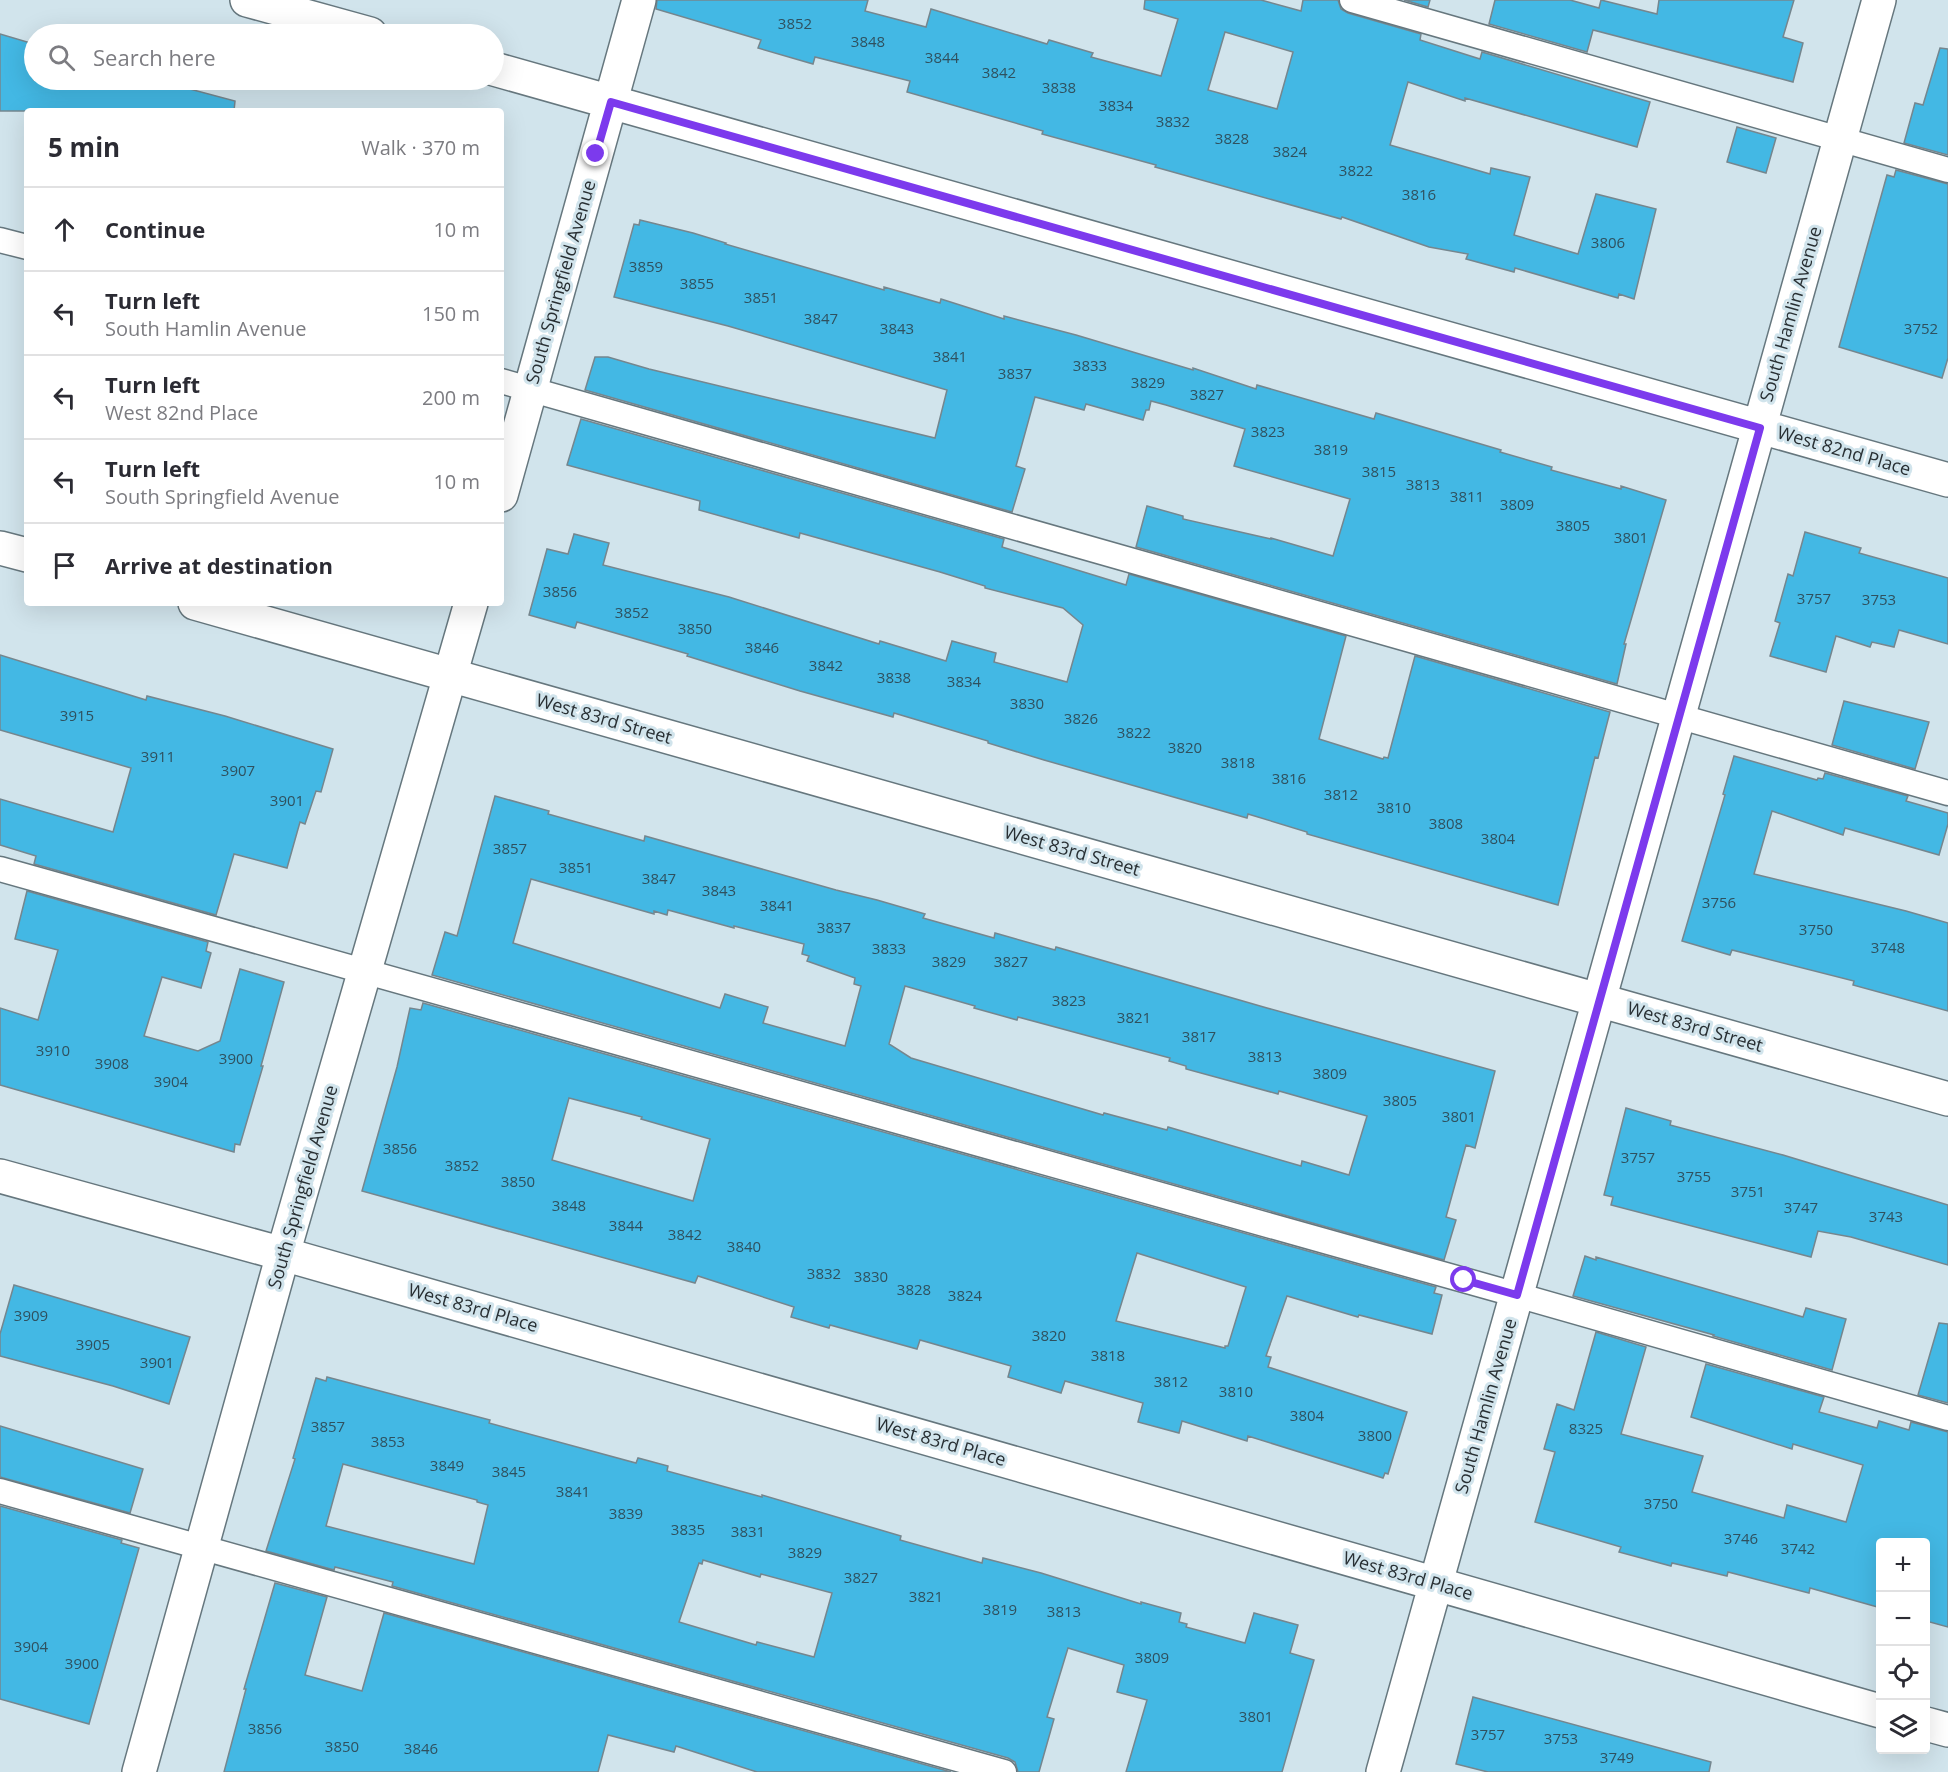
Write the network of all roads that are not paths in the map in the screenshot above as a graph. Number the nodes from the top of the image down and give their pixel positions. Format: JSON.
{"nodes":[{"id":1,"x":247,"y":0,"type":"edge"},
{"id":2,"x":639,"y":0,"type":"edge"},
{"id":3,"x":1352,"y":0,"type":"edge"},
{"id":4,"x":1879,"y":0,"type":"edge"},
{"id":5,"x":334,"y":24,"type":"edge"},
{"id":6,"x":504,"y":72,"type":"edge"},
{"id":7,"x":611,"y":102,"type":"junction"},
{"id":8,"x":1840,"y":139,"type":"junction"},
{"id":9,"x":1948,"y":170,"type":"edge"},
{"id":10,"x":0,"y":240,"type":"edge"},
{"id":11,"x":24,"y":246,"type":"edge"},
{"id":12,"x":516,"y":386,"type":"edge"},
{"id":13,"x":1760,"y":428,"type":"junction"},
{"id":14,"x":504,"y":473,"type":"edge"},
{"id":15,"x":1948,"y":480,"type":"edge"},
{"id":16,"x":0,"y":548,"type":"edge"},
{"id":17,"x":24,"y":554,"type":"edge"},
{"id":18,"x":206,"y":606,"type":"edge"},
{"id":19,"x":470,"y":606,"type":"edge"},
{"id":20,"x":451,"y":676,"type":"junction"},
{"id":21,"x":1678,"y":717,"type":"junction"},
{"id":22,"x":1948,"y":794,"type":"edge"},
{"id":23,"x":0,"y":869,"type":"edge"},
{"id":24,"x":365,"y":971,"type":"junction"},
{"id":25,"x":1599,"y":1000,"type":"junction"},
{"id":26,"x":1948,"y":1099,"type":"edge"},
{"id":27,"x":0,"y":1176,"type":"edge"},
{"id":28,"x":283,"y":1254,"type":"junction"},
{"id":29,"x":1517,"y":1295,"type":"junction"},
{"id":30,"x":1948,"y":1418,"type":"edge"},
{"id":31,"x":0,"y":1491,"type":"edge"},
{"id":32,"x":201,"y":1547,"type":"junction"},
{"id":33,"x":1436,"y":1584,"type":"junction"},
{"id":34,"x":1876,"y":1710,"type":"edge"},
{"id":35,"x":1930,"y":1725,"type":"edge"},
{"id":36,"x":1948,"y":1730,"type":"edge"},
{"id":37,"x":139,"y":1772,"type":"edge"},
{"id":38,"x":1004,"y":1772,"type":"edge"},
{"id":39,"x":1383,"y":1772,"type":"edge"}],
"edges":[{"from":1,"to":5,"type":"street"},
{"from":2,"to":7,"type":"street","name":"South Springfield Avenue"},
{"from":3,"to":8,"type":"lane"},
{"from":4,"to":8,"type":"street","name":"South Hamlin Avenue"},
{"from":6,"to":7,"type":"street","name":"West 82nd Place"},
{"from":7,"to":12,"type":"street","name":"South Springfield Avenue"},
{"from":7,"to":13,"type":"street","name":"West 82nd Place"},
{"from":8,"to":9,"type":"lane"},
{"from":8,"to":13,"type":"street","name":"South Hamlin Avenue"},
{"from":10,"to":11,"type":"lane"},
{"from":12,"to":14,"type":"street","name":"South Springfield Avenue"},
{"from":12,"to":21,"type":"lane"},
{"from":13,"to":15,"type":"street","name":"West 82nd Place"},
{"from":13,"to":21,"type":"street","name":"South Hamlin Avenue"},
{"from":16,"to":17,"type":"street"},
{"from":18,"to":20,"type":"street","name":"West 83rd Street"},
{"from":19,"to":20,"type":"street","name":"South Springfield Avenue"},
{"from":20,"to":24,"type":"street","name":"South Springfield Avenue"},
{"from":20,"to":25,"type":"street","name":"West 83rd Street"},
{"from":21,"to":22,"type":"lane"},
{"from":21,"to":25,"type":"street","name":"South Hamlin Avenue"},
{"from":23,"to":24,"type":"lane"},
{"from":24,"to":28,"type":"street","name":"South Springfield Avenue"},
{"from":24,"to":29,"type":"lane"},
{"from":25,"to":26,"type":"street","name":"West 83rd Street"},
{"from":25,"to":29,"type":"street","name":"South Hamlin Avenue"},
{"from":27,"to":28,"type":"street","name":"West 83rd Place"},
{"from":28,"to":32,"type":"street","name":"South Springfield Avenue"},
{"from":28,"to":33,"type":"street","name":"West 83rd Place"},
{"from":29,"to":30,"type":"lane"},
{"from":29,"to":33,"type":"street","name":"South Hamlin Avenue"},
{"from":31,"to":32,"type":"lane"},
{"from":32,"to":37,"type":"street","name":"South Springfield Avenue"},
{"from":32,"to":38,"type":"lane"},
{"from":33,"to":34,"type":"street","name":"West 83rd Place"},
{"from":33,"to":39,"type":"street","name":"South Hamlin Avenue"},
{"from":35,"to":36,"type":"street"}]}
